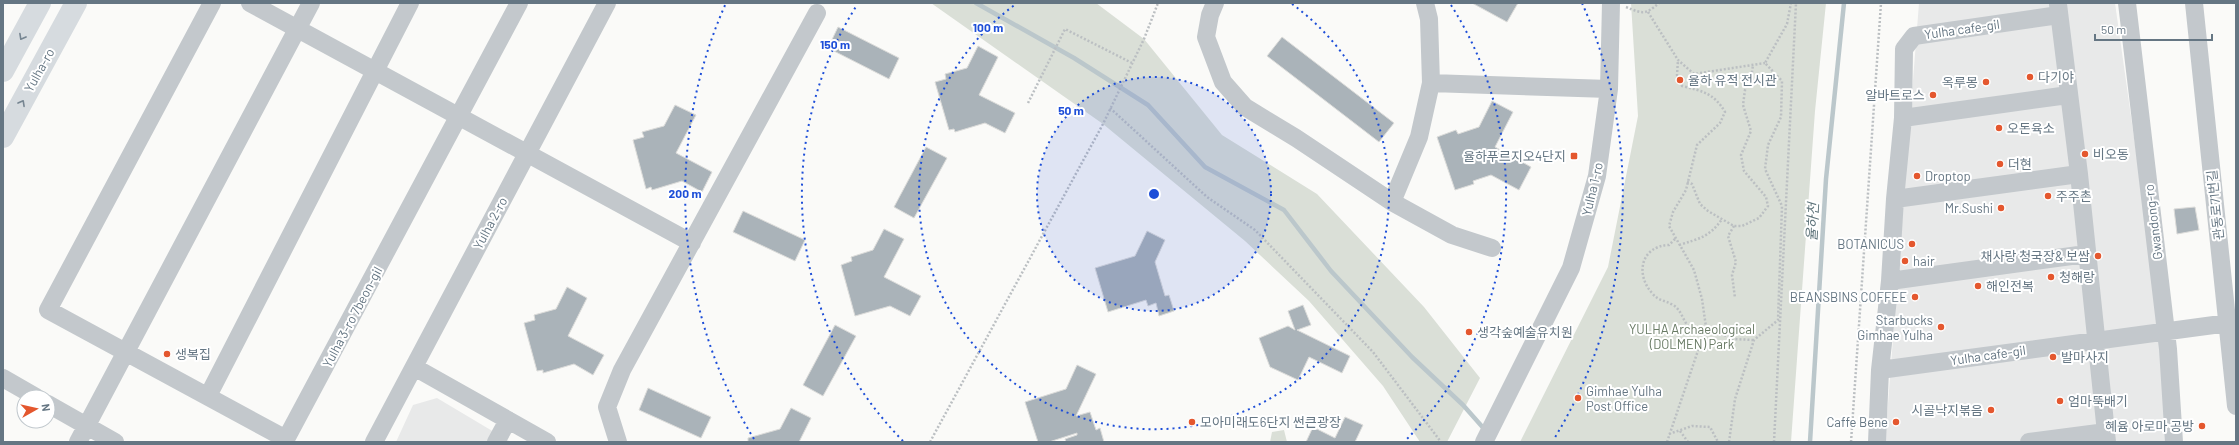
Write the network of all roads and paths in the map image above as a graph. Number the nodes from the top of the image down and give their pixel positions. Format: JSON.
{"nodes":[{"id":1,"x":40,"y":3,"type":"edge"},
{"id":2,"x":76,"y":3,"type":"edge"},
{"id":3,"x":212,"y":3,"type":"edge"},
{"id":4,"x":250,"y":3,"type":"edge"},
{"id":5,"x":311,"y":3,"type":"edge"},
{"id":6,"x":410,"y":3,"type":"edge"},
{"id":7,"x":520,"y":3,"type":"edge"},
{"id":8,"x":607,"y":3,"type":"edge"},
{"id":9,"x":1158,"y":3,"type":"edge"},
{"id":10,"x":1215,"y":3,"type":"edge"},
{"id":11,"x":1425,"y":3,"type":"edge"},
{"id":12,"x":1659,"y":3,"type":"edge"},
{"id":13,"x":1791,"y":3,"type":"edge"},
{"id":14,"x":1796,"y":3,"type":"edge"},
{"id":15,"x":1881,"y":3,"type":"edge"},
{"id":16,"x":2127,"y":3,"type":"edge"},
{"id":17,"x":2194,"y":3,"type":"edge"},
{"id":18,"x":1617,"y":4,"type":"edge"},
{"id":19,"x":2058,"y":9,"type":"edge"},
{"id":20,"x":1648,"y":12,"type":"junction"},
{"id":21,"x":817,"y":13,"type":"dead end"},
{"id":22,"x":297,"y":28,"type":"junction"},
{"id":23,"x":1678,"y":60,"type":"junction"},
{"id":24,"x":1132,"y":63,"type":"junction"},
{"id":25,"x":1764,"y":63,"type":"junction"},
{"id":26,"x":1753,"y":65,"type":"junction"},
{"id":27,"x":3,"y":71,"type":"edge"},
{"id":28,"x":375,"y":71,"type":"junction"},
{"id":29,"x":1431,"y":83,"type":"junction"},
{"id":30,"x":1609,"y":89,"type":"junction"},
{"id":31,"x":2068,"y":95,"type":"junction"},
{"id":32,"x":1028,"y":103,"type":"dead end"},
{"id":33,"x":1110,"y":108,"type":"junction"},
{"id":34,"x":459,"y":116,"type":"junction"},
{"id":35,"x":1903,"y":118,"type":"junction"},
{"id":36,"x":3,"y":137,"type":"edge"},
{"id":37,"x":527,"y":154,"type":"junction"},
{"id":38,"x":2079,"y":174,"type":"junction"},
{"id":39,"x":1687,"y":182,"type":"junction"},
{"id":40,"x":1895,"y":199,"type":"junction"},
{"id":41,"x":1392,"y":202,"type":"junction"},
{"id":42,"x":1722,"y":219,"type":"junction"},
{"id":43,"x":1734,"y":226,"type":"junction"},
{"id":44,"x":1675,"y":239,"type":"junction"},
{"id":45,"x":692,"y":243,"type":"junction"},
{"id":46,"x":1679,"y":244,"type":"junction"},
{"id":47,"x":1492,"y":248,"type":"dead end"},
{"id":48,"x":2086,"y":254,"type":"junction"},
{"id":49,"x":1890,"y":281,"type":"junction"},
{"id":50,"x":1735,"y":298,"type":"dead end"},
{"id":51,"x":2231,"y":323,"type":"edge"},
{"id":52,"x":1706,"y":327,"type":"junction"},
{"id":53,"x":2166,"y":331,"type":"junction"},
{"id":54,"x":1704,"y":333,"type":"junction"},
{"id":55,"x":1754,"y":340,"type":"junction"},
{"id":56,"x":2096,"y":340,"type":"junction"},
{"id":57,"x":125,"y":352,"type":"junction"},
{"id":58,"x":414,"y":367,"type":"junction"},
{"id":59,"x":1880,"y":370,"type":"junction"},
{"id":60,"x":3,"y":378,"type":"edge"},
{"id":61,"x":22,"y":389,"type":"edge"},
{"id":62,"x":208,"y":396,"type":"junction"},
{"id":63,"x":2236,"y":406,"type":"edge"},
{"id":64,"x":56,"y":409,"type":"edge"},
{"id":65,"x":508,"y":420,"type":"junction"},
{"id":66,"x":86,"y":426,"type":"junction"},
{"id":67,"x":1680,"y":431,"type":"junction"},
{"id":68,"x":1669,"y":435,"type":"junction"},
{"id":69,"x":2106,"y":437,"type":"edge"},
{"id":70,"x":78,"y":442,"type":"edge"},
{"id":71,"x":115,"y":442,"type":"edge"},
{"id":72,"x":374,"y":442,"type":"edge"},
{"id":73,"x":496,"y":442,"type":"edge"},
{"id":74,"x":547,"y":442,"type":"edge"},
{"id":75,"x":618,"y":442,"type":"edge"},
{"id":76,"x":930,"y":442,"type":"edge"},
{"id":77,"x":1441,"y":442,"type":"edge"},
{"id":78,"x":1484,"y":442,"type":"edge"},
{"id":79,"x":1667,"y":442,"type":"edge"},
{"id":80,"x":1688,"y":442,"type":"edge"},
{"id":81,"x":1718,"y":442,"type":"edge"},
{"id":82,"x":1729,"y":442,"type":"edge"},
{"id":83,"x":1774,"y":442,"type":"edge"},
{"id":84,"x":1851,"y":442,"type":"edge"},
{"id":85,"x":1877,"y":442,"type":"edge"},
{"id":86,"x":2029,"y":442,"type":"edge"},
{"id":87,"x":2174,"y":442,"type":"edge"}],
"edges":[{"from":1,"to":27,"type":"main road","one_way":true},
{"from":36,"to":2,"type":"main road","name":"Yulha-ro","one_way":true},
{"from":3,"to":57,"type":"street","name":"Yulha 3-ro 7beon-gil"},
{"from":4,"to":22,"type":"street"},
{"from":5,"to":22,"type":"street"},
{"from":6,"to":28,"type":"street"},
{"from":7,"to":34,"type":"street","name":"Yulha 3-ro 7beon-gil"},
{"from":8,"to":37,"type":"street","name":"Yulha 2-ro"},
{"from":9,"to":24,"type":"path"},
{"from":10,"to":41,"type":"street"},
{"from":11,"to":29,"type":"street"},
{"from":12,"to":20,"type":"path"},
{"from":13,"to":25,"type":"path"},
{"from":14,"to":83,"type":"path"},
{"from":15,"to":84,"type":"path"},
{"from":16,"to":53,"type":"street","name":"Gwandong-ro"},
{"from":17,"to":51,"type":"street","name":"관동로71번길"},
{"from":18,"to":20,"type":"path"},
{"from":18,"to":30,"type":"street","name":"Yulha 1-ro"},
{"from":19,"to":31,"type":"street"},
{"from":19,"to":35,"type":"street","name":"Yulha cafe-gil"},
{"from":20,"to":23,"type":"path"},
{"from":21,"to":45,"type":"street"},
{"from":22,"to":28,"type":"street"},
{"from":22,"to":57,"type":"street"},
{"from":23,"to":26,"type":"path"},
{"from":23,"to":39,"type":"path"},
{"from":24,"to":32,"type":"path"},
{"from":24,"to":33,"type":"path"},
{"from":25,"to":26,"type":"path"},
{"from":25,"to":55,"type":"path"},
{"from":26,"to":43,"type":"path"},
{"from":28,"to":34,"type":"street"},
{"from":28,"to":62,"type":"street"},
{"from":29,"to":30,"type":"street"},
{"from":29,"to":41,"type":"street"},
{"from":30,"to":78,"type":"street","name":"Yulha 1-ro"},
{"from":31,"to":35,"type":"street"},
{"from":31,"to":38,"type":"street"},
{"from":33,"to":76,"type":"path"},
{"from":33,"to":77,"type":"path"},
{"from":34,"to":37,"type":"street"},
{"from":34,"to":62,"type":"street","name":"Yulha 3-ro 7beon-gil"},
{"from":35,"to":40,"type":"street","name":"Yulha cafe-gil"},
{"from":37,"to":45,"type":"street"},
{"from":37,"to":58,"type":"street","name":"Yulha 2-ro"},
{"from":38,"to":40,"type":"street"},
{"from":38,"to":48,"type":"street"},
{"from":39,"to":42,"type":"path"},
{"from":39,"to":44,"type":"path"},
{"from":40,"to":49,"type":"street","name":"Yulha cafe-gil"},
{"from":41,"to":47,"type":"street"},
{"from":42,"to":43,"type":"path"},
{"from":42,"to":46,"type":"path"},
{"from":43,"to":50,"type":"path"},
{"from":44,"to":46,"type":"path"},
{"from":44,"to":54,"type":"path"},
{"from":45,"to":75,"type":"street"},
{"from":46,"to":52,"type":"path"},
{"from":48,"to":49,"type":"street"},
{"from":48,"to":56,"type":"street"},
{"from":49,"to":59,"type":"street","name":"Yulha cafe-gil"},
{"from":51,"to":53,"type":"street","name":"Yulha cafe-gil"},
{"from":51,"to":63,"type":"street","name":"관동로71번길"},
{"from":52,"to":54,"type":"path"},
{"from":52,"to":55,"type":"path"},
{"from":53,"to":56,"type":"street","name":"Yulha cafe-gil"},
{"from":53,"to":87,"type":"street","name":"Gwandong-ro"},
{"from":54,"to":68,"type":"path"},
{"from":55,"to":82,"type":"path"},
{"from":56,"to":59,"type":"street","name":"Yulha cafe-gil"},
{"from":56,"to":69,"type":"street"},
{"from":57,"to":62,"type":"street","name":"Yulha 3-ro 7beon-gil"},
{"from":57,"to":66,"type":"street"},
{"from":58,"to":65,"type":"street"},
{"from":58,"to":72,"type":"street","name":"Yulha 2-ro"},
{"from":59,"to":85,"type":"street","name":"Yulha cafe-gil"},
{"from":60,"to":61,"type":"street"},
{"from":64,"to":66,"type":"street"},
{"from":65,"to":73,"type":"street"},
{"from":65,"to":74,"type":"street"},
{"from":66,"to":70,"type":"street"},
{"from":66,"to":71,"type":"street"},
{"from":67,"to":68,"type":"path"},
{"from":67,"to":80,"type":"path"},
{"from":67,"to":81,"type":"path"},
{"from":68,"to":79,"type":"path"},
{"from":69,"to":86,"type":"street"}]}
